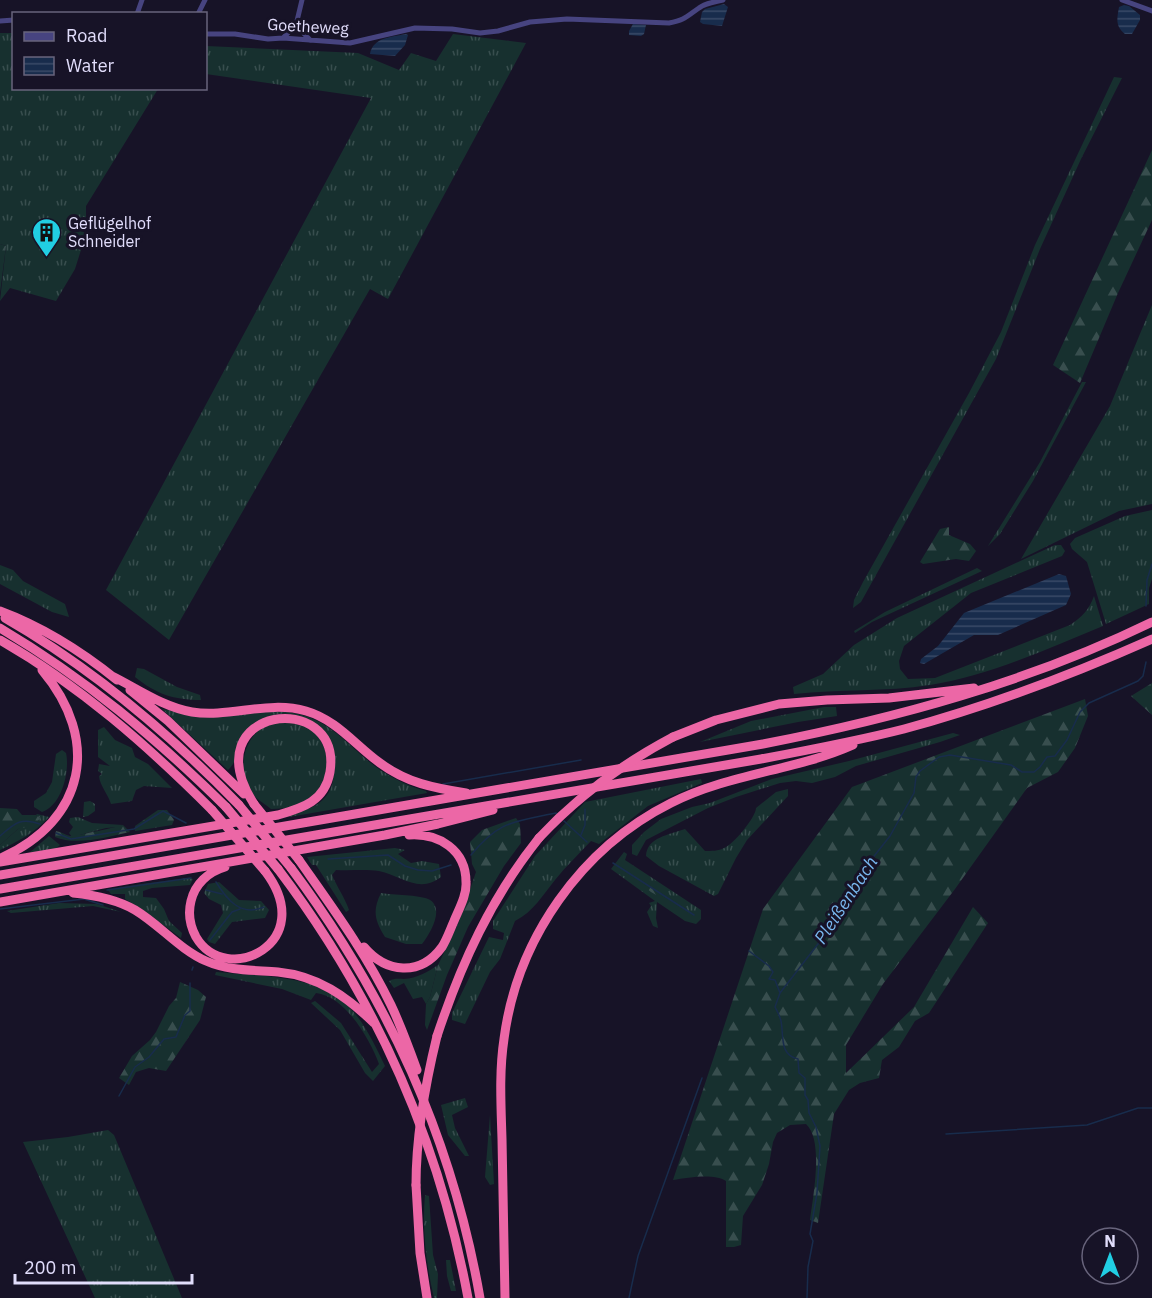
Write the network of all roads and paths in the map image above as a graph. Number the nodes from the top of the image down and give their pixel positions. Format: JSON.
{"nodes":[{"id":1,"x":302,"y":0,"type":"edge"},
{"id":2,"x":723,"y":0,"type":"edge"},
{"id":3,"x":1122,"y":0,"type":"edge"},
{"id":4,"x":1152,"y":11,"type":"edge"},
{"id":5,"x":296,"y":25,"type":"junction"},
{"id":6,"x":207,"y":34,"type":"edge"},
{"id":7,"x":283,"y":38,"type":"junction"},
{"id":8,"x":310,"y":40,"type":"junction"},
{"id":9,"x":0,"y":613,"type":"edge"},
{"id":10,"x":1152,"y":621,"type":"edge"},
{"id":11,"x":0,"y":628,"type":"edge"},
{"id":12,"x":1152,"y":639,"type":"edge"},
{"id":13,"x":0,"y":640,"type":"edge"},
{"id":14,"x":34,"y":661,"type":"junction"},
{"id":15,"x":112,"y":676,"type":"junction"},
{"id":16,"x":991,"y":687,"type":"junction"},
{"id":17,"x":868,"y":738,"type":"junction"},
{"id":18,"x":475,"y":794,"type":"junction"},
{"id":19,"x":532,"y":798,"type":"junction"},
{"id":20,"x":254,"y":804,"type":"junction"},
{"id":21,"x":385,"y":835,"type":"junction"},
{"id":22,"x":252,"y":858,"type":"junction"},
{"id":23,"x":0,"y":860,"type":"edge"},
{"id":24,"x":0,"y":875,"type":"edge"},
{"id":25,"x":0,"y":889,"type":"edge"},
{"id":26,"x":61,"y":891,"type":"junction"},
{"id":27,"x":0,"y":902,"type":"edge"},
{"id":28,"x":351,"y":935,"type":"junction"},
{"id":29,"x":380,"y":1029,"type":"junction"},
{"id":30,"x":437,"y":1135,"type":"junction"},
{"id":31,"x":427,"y":1298,"type":"edge"},
{"id":32,"x":468,"y":1298,"type":"edge"},
{"id":33,"x":480,"y":1298,"type":"edge"},
{"id":34,"x":505,"y":1298,"type":"edge"}],
"edges":[{"from":1,"to":5,"type":"street"},
{"from":2,"to":8,"type":"street","name":"Goetheweg"},
{"from":3,"to":4,"type":"street"},
{"from":5,"to":7,"type":"street"},
{"from":5,"to":8,"type":"street"},
{"from":6,"to":7,"type":"street","name":"Goetheweg"},
{"from":7,"to":8,"type":"street","name":"Goetheweg"},
{"from":9,"to":15,"type":"highway"},
{"from":9,"to":30,"type":"highway","bridge":true},
{"from":10,"to":16,"type":"highway"},
{"from":11,"to":29,"type":"highway","bridge":true},
{"from":12,"to":17,"type":"highway"},
{"from":13,"to":14,"type":"highway"},
{"from":14,"to":22,"type":"highway","bridge":true},
{"from":14,"to":23,"type":"highway"},
{"from":15,"to":18,"type":"highway"},
{"from":15,"to":20,"type":"highway"},
{"from":16,"to":18,"type":"highway"},
{"from":16,"to":31,"type":"highway","bridge":true},
{"from":17,"to":19,"type":"highway"},
{"from":17,"to":34,"type":"highway"},
{"from":18,"to":24,"type":"highway"},
{"from":19,"to":21,"type":"highway"},
{"from":19,"to":25,"type":"highway"},
{"from":20,"to":23,"type":"highway"},
{"from":20,"to":28,"type":"highway","bridge":true},
{"from":21,"to":22,"type":"highway"},
{"from":21,"to":28,"type":"highway"},
{"from":22,"to":26,"type":"highway"},
{"from":26,"to":27,"type":"highway"},
{"from":26,"to":29,"type":"highway"},
{"from":28,"to":30,"type":"highway"},
{"from":29,"to":32,"type":"highway"},
{"from":30,"to":33,"type":"highway"}]}
